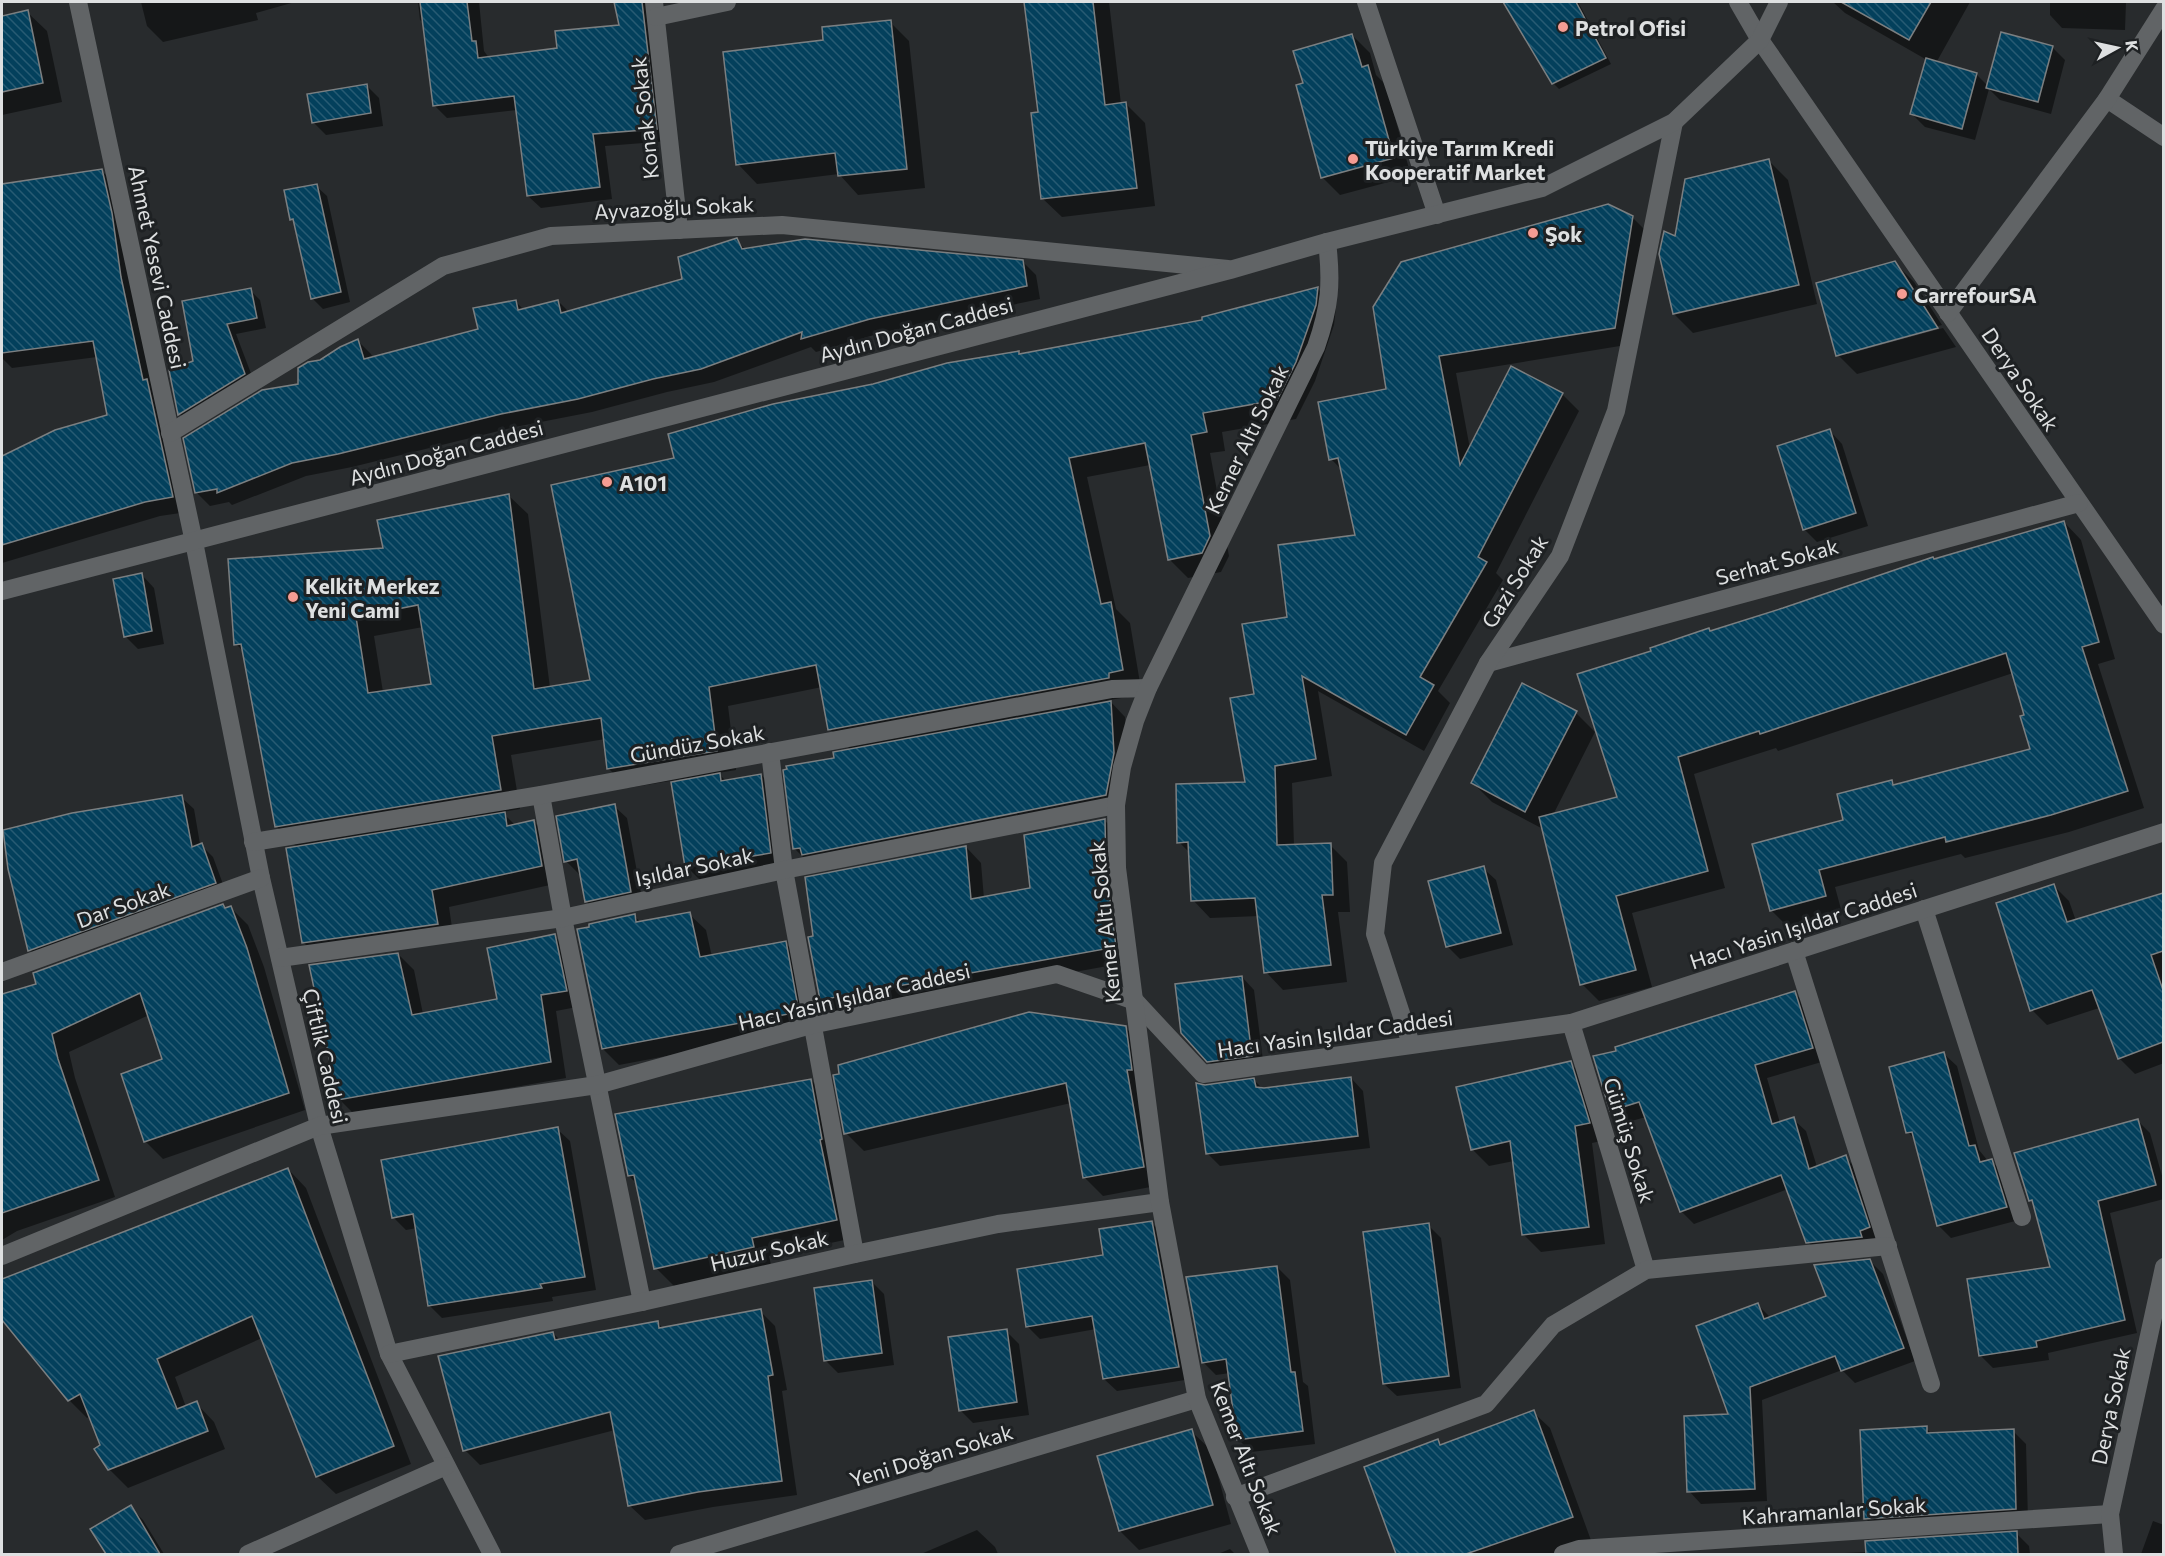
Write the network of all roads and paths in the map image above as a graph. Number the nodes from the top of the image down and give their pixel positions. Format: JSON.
{"nodes":[{"id":1,"x":78,"y":2,"type":"edge"},
{"id":2,"x":727,"y":2,"type":"edge"},
{"id":3,"x":1366,"y":2,"type":"edge"},
{"id":4,"x":1738,"y":2,"type":"edge"},
{"id":5,"x":1779,"y":2,"type":"edge"},
{"id":6,"x":655,"y":9,"type":"edge"},
{"id":7,"x":2163,"y":9,"type":"edge"},
{"id":8,"x":1761,"y":40,"type":"junction"},
{"id":9,"x":2107,"y":99,"type":"junction"},
{"id":10,"x":1674,"y":122,"type":"junction"},
{"id":11,"x":2163,"y":137,"type":"edge"},
{"id":12,"x":1437,"y":215,"type":"junction"},
{"id":13,"x":679,"y":230,"type":"junction"},
{"id":14,"x":1327,"y":242,"type":"junction"},
{"id":15,"x":1230,"y":270,"type":"junction"},
{"id":16,"x":1948,"y":313,"type":"junction"},
{"id":17,"x":170,"y":433,"type":"junction"},
{"id":18,"x":2079,"y":503,"type":"junction"},
{"id":19,"x":194,"y":542,"type":"junction"},
{"id":20,"x":2,"y":591,"type":"edge"},
{"id":21,"x":2163,"y":626,"type":"edge"},
{"id":22,"x":1488,"y":663,"type":"junction"},
{"id":23,"x":1148,"y":688,"type":"junction"},
{"id":24,"x":770,"y":753,"type":"junction"},
{"id":25,"x":541,"y":795,"type":"junction"},
{"id":26,"x":1116,"y":805,"type":"junction"},
{"id":27,"x":2163,"y":832,"type":"edge"},
{"id":28,"x":253,"y":842,"type":"junction"},
{"id":29,"x":784,"y":870,"type":"junction"},
{"id":30,"x":261,"y":878,"type":"junction"},
{"id":31,"x":1924,"y":909,"type":"junction"},
{"id":32,"x":563,"y":918,"type":"junction"},
{"id":33,"x":1794,"y":951,"type":"junction"},
{"id":34,"x":280,"y":958,"type":"junction"},
{"id":35,"x":2,"y":972,"type":"edge"},
{"id":36,"x":1135,"y":1001,"type":"junction"},
{"id":37,"x":1571,"y":1023,"type":"junction"},
{"id":38,"x":812,"y":1025,"type":"junction"},
{"id":39,"x":1412,"y":1044,"type":"junction"},
{"id":40,"x":597,"y":1085,"type":"junction"},
{"id":41,"x":319,"y":1126,"type":"junction"},
{"id":42,"x":1160,"y":1202,"type":"junction"},
{"id":43,"x":2022,"y":1217,"type":"dead end"},
{"id":44,"x":1888,"y":1246,"type":"junction"},
{"id":45,"x":855,"y":1254,"type":"junction"},
{"id":46,"x":2,"y":1256,"type":"edge"},
{"id":47,"x":2163,"y":1267,"type":"edge"},
{"id":48,"x":1646,"y":1270,"type":"junction"},
{"id":49,"x":642,"y":1302,"type":"junction"},
{"id":50,"x":389,"y":1354,"type":"junction"},
{"id":51,"x":1931,"y":1384,"type":"dead end"},
{"id":52,"x":1197,"y":1399,"type":"junction"},
{"id":53,"x":446,"y":1466,"type":"junction"},
{"id":54,"x":1235,"y":1497,"type":"junction"},
{"id":55,"x":2110,"y":1514,"type":"junction"},
{"id":56,"x":248,"y":1554,"type":"edge"},
{"id":57,"x":492,"y":1554,"type":"edge"},
{"id":58,"x":679,"y":1554,"type":"edge"},
{"id":59,"x":1260,"y":1554,"type":"edge"},
{"id":60,"x":1563,"y":1554,"type":"edge"},
{"id":61,"x":2114,"y":1554,"type":"edge"}],
"edges":[{"from":1,"to":17,"type":"street","name":"Ahmet Yesevi Caddesi"},
{"from":2,"to":6,"type":"street"},
{"from":3,"to":12,"type":"street"},
{"from":4,"to":8,"type":"street","name":"Derya Sokak"},
{"from":5,"to":8,"type":"street","name":"Aydın Doğan Caddesi"},
{"from":6,"to":13,"type":"street","name":"Konak Sokak"},
{"from":7,"to":9,"type":"street"},
{"from":8,"to":10,"type":"street","name":"Aydın Doğan Caddesi"},
{"from":8,"to":16,"type":"street","name":"Derya Sokak"},
{"from":9,"to":11,"type":"street"},
{"from":9,"to":16,"type":"street"},
{"from":10,"to":12,"type":"street","name":"Aydın Doğan Caddesi"},
{"from":10,"to":22,"type":"street","name":"Gazi Sokak"},
{"from":12,"to":14,"type":"street","name":"Aydın Doğan Caddesi"},
{"from":13,"to":15,"type":"street","name":"Ayvazoğlu Sokak"},
{"from":13,"to":17,"type":"street","name":"Ayvazoğlu Sokak"},
{"from":14,"to":15,"type":"street","name":"Aydın Doğan Caddesi"},
{"from":14,"to":23,"type":"street","name":"Kemer Altı Sokak"},
{"from":15,"to":19,"type":"street","name":"Aydın Doğan Caddesi"},
{"from":16,"to":18,"type":"street","name":"Derya Sokak"},
{"from":17,"to":19,"type":"street","name":"Ahmet Yesevi Caddesi"},
{"from":18,"to":21,"type":"street","name":"Derya Sokak"},
{"from":18,"to":22,"type":"street","name":"Serhat Sokak"},
{"from":19,"to":20,"type":"street","name":"Aydın Doğan Caddesi"},
{"from":19,"to":28,"type":"street","name":"Çiftlik Caddesi"},
{"from":22,"to":39,"type":"street","name":"Gazi Sokak"},
{"from":23,"to":24,"type":"street","name":"Gündüz Sokak"},
{"from":23,"to":26,"type":"street","name":"Kemer Altı Sokak"},
{"from":24,"to":25,"type":"street","name":"Gündüz Sokak"},
{"from":24,"to":29,"type":"street"},
{"from":25,"to":28,"type":"street","name":"Gündüz Sokak"},
{"from":25,"to":32,"type":"street"},
{"from":26,"to":29,"type":"street","name":"Işıldar Sokak"},
{"from":26,"to":36,"type":"street","name":"Kemer Altı Sokak"},
{"from":27,"to":31,"type":"street","name":"Hacı Yasin Işıldar Caddesi"},
{"from":28,"to":30,"type":"street","name":"Çiftlik Caddesi"},
{"from":29,"to":32,"type":"street","name":"Işıldar Sokak"},
{"from":29,"to":38,"type":"street"},
{"from":30,"to":34,"type":"street","name":"Çiftlik Caddesi"},
{"from":30,"to":35,"type":"street","name":"Dar Sokak"},
{"from":31,"to":33,"type":"street","name":"Hacı Yasin Işıldar Caddesi"},
{"from":31,"to":43,"type":"street"},
{"from":32,"to":34,"type":"street","name":"Işıldar Sokak"},
{"from":32,"to":40,"type":"street"},
{"from":33,"to":37,"type":"street","name":"Hacı Yasin Işıldar Caddesi"},
{"from":33,"to":44,"type":"street"},
{"from":34,"to":41,"type":"street","name":"Çiftlik Caddesi"},
{"from":36,"to":38,"type":"street","name":"Hacı Yasin Işıldar Caddesi"},
{"from":36,"to":39,"type":"street","name":"Hacı Yasin Işıldar Caddesi"},
{"from":36,"to":42,"type":"street","name":"Kemer Altı Sokak"},
{"from":37,"to":39,"type":"street","name":"Hacı Yasin Işıldar Caddesi"},
{"from":37,"to":48,"type":"street","name":"Gümüş Sokak"},
{"from":38,"to":40,"type":"street","name":"Hacı Yasin Işıldar Caddesi"},
{"from":38,"to":45,"type":"street"},
{"from":40,"to":41,"type":"street","name":"Hacı Yasin Işıldar Caddesi"},
{"from":40,"to":49,"type":"street"},
{"from":41,"to":46,"type":"street","name":"Hacı Yasin Işıldar Caddesi"},
{"from":41,"to":50,"type":"street","name":"Çiftlik Caddesi"},
{"from":42,"to":45,"type":"street","name":"Huzur Sokak"},
{"from":42,"to":52,"type":"street","name":"Kemer Altı Sokak"},
{"from":44,"to":48,"type":"street"},
{"from":44,"to":51,"type":"street"},
{"from":45,"to":49,"type":"street","name":"Huzur Sokak"},
{"from":47,"to":55,"type":"street","name":"Derya Sokak"},
{"from":48,"to":54,"type":"street"},
{"from":49,"to":50,"type":"street","name":"Huzur Sokak"},
{"from":50,"to":53,"type":"street","name":"Çiftlik Caddesi"},
{"from":52,"to":54,"type":"street","name":"Kemer Altı Sokak"},
{"from":52,"to":58,"type":"street","name":"Yeni Doğan Sokak"},
{"from":53,"to":56,"type":"street"},
{"from":53,"to":57,"type":"street","name":"Çiftlik Caddesi"},
{"from":54,"to":59,"type":"street","name":"Kemer Altı Sokak"},
{"from":55,"to":60,"type":"street","name":"Kahramanlar Sokak"},
{"from":55,"to":61,"type":"street","name":"Derya Sokak"}]}
